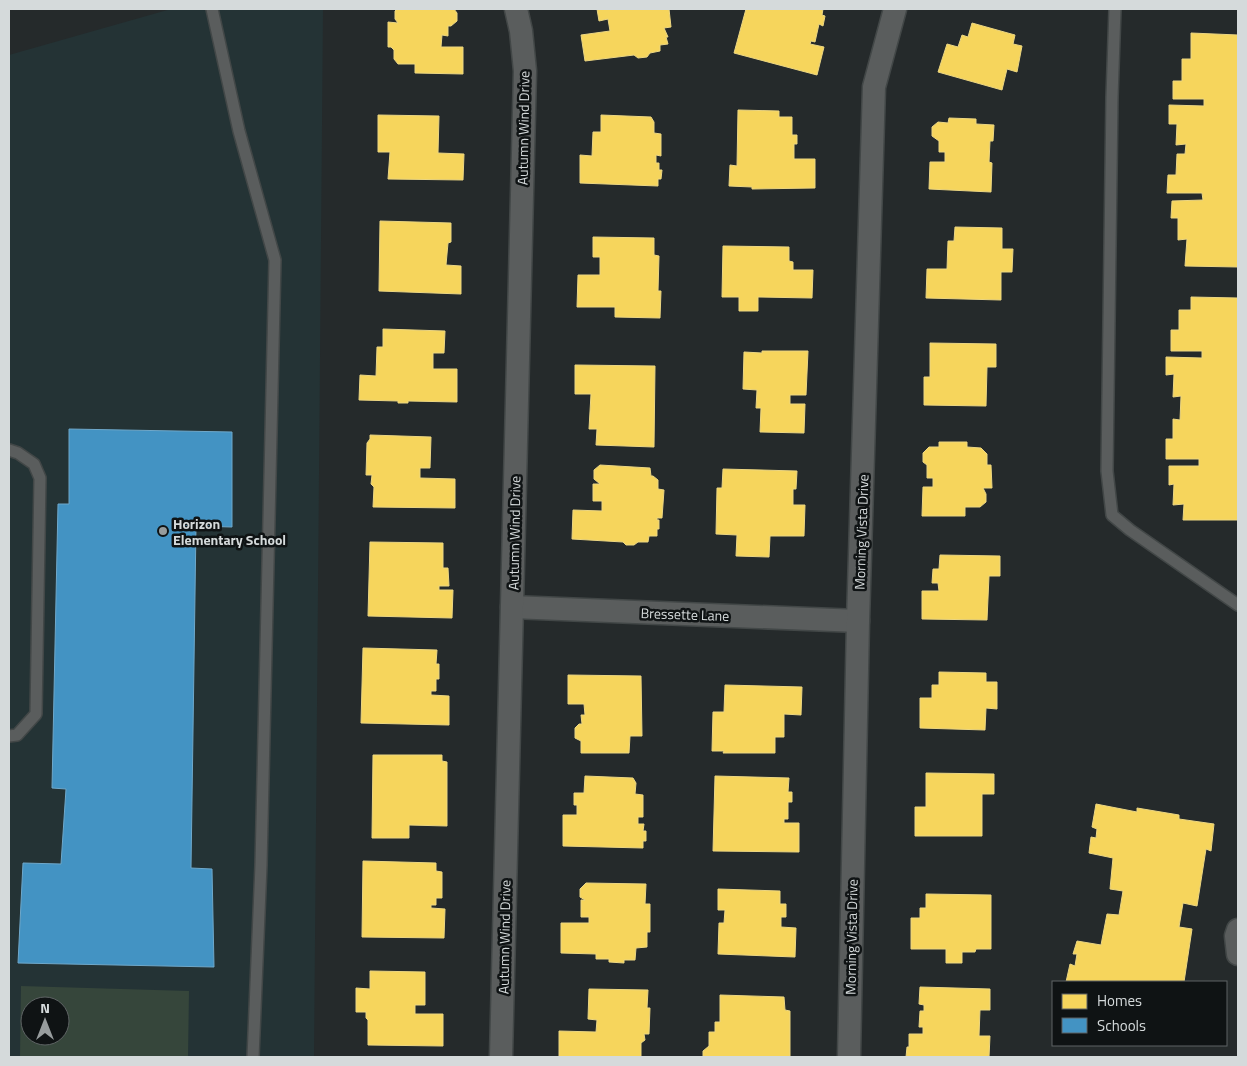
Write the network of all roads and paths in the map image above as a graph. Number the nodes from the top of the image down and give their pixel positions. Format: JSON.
{"nodes":[{"id":1,"x":212,"y":9,"type":"edge"},
{"id":2,"x":516,"y":9,"type":"edge"},
{"id":3,"x":895,"y":9,"type":"edge"},
{"id":4,"x":1115,"y":9,"type":"edge"},
{"id":5,"x":9,"y":450,"type":"edge"},
{"id":6,"x":1238,"y":605,"type":"edge"},
{"id":7,"x":512,"y":607,"type":"junction"},
{"id":8,"x":858,"y":621,"type":"junction"},
{"id":9,"x":9,"y":736,"type":"edge"},
{"id":10,"x":1238,"y":930,"type":"edge"},
{"id":11,"x":1238,"y":954,"type":"edge"},
{"id":12,"x":254,"y":1057,"type":"edge"},
{"id":13,"x":501,"y":1057,"type":"edge"},
{"id":14,"x":849,"y":1057,"type":"edge"}],
"edges":[{"from":1,"to":12,"type":"lane"},
{"from":2,"to":7,"type":"street","name":"Autumn Wind Drive"},
{"from":3,"to":8,"type":"street","name":"Morning Vista Drive"},
{"from":4,"to":6,"type":"lane"},
{"from":5,"to":9,"type":"lane"},
{"from":7,"to":8,"type":"street","name":"Bressette Lane"},
{"from":7,"to":13,"type":"street","name":"Autumn Wind Drive"},
{"from":8,"to":14,"type":"street","name":"Morning Vista Drive"},
{"from":10,"to":11,"type":"street"}]}
